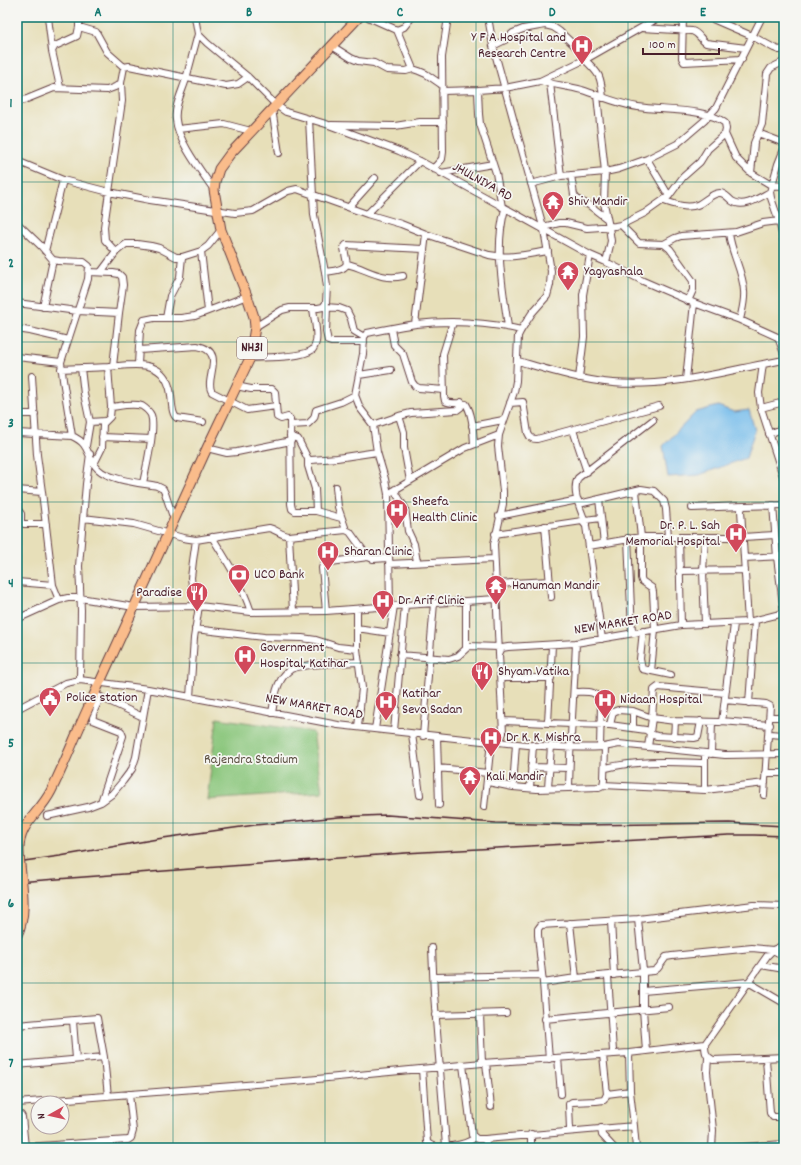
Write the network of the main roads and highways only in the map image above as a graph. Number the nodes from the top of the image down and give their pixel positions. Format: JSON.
{"nodes":[{"id":1,"x":359,"y":17,"type":"edge"},
{"id":2,"x":17,"y":935,"type":"edge"}],
"edges":[{"from":1,"to":2,"type":"highway","number":"NH31","bridge":true}]}
